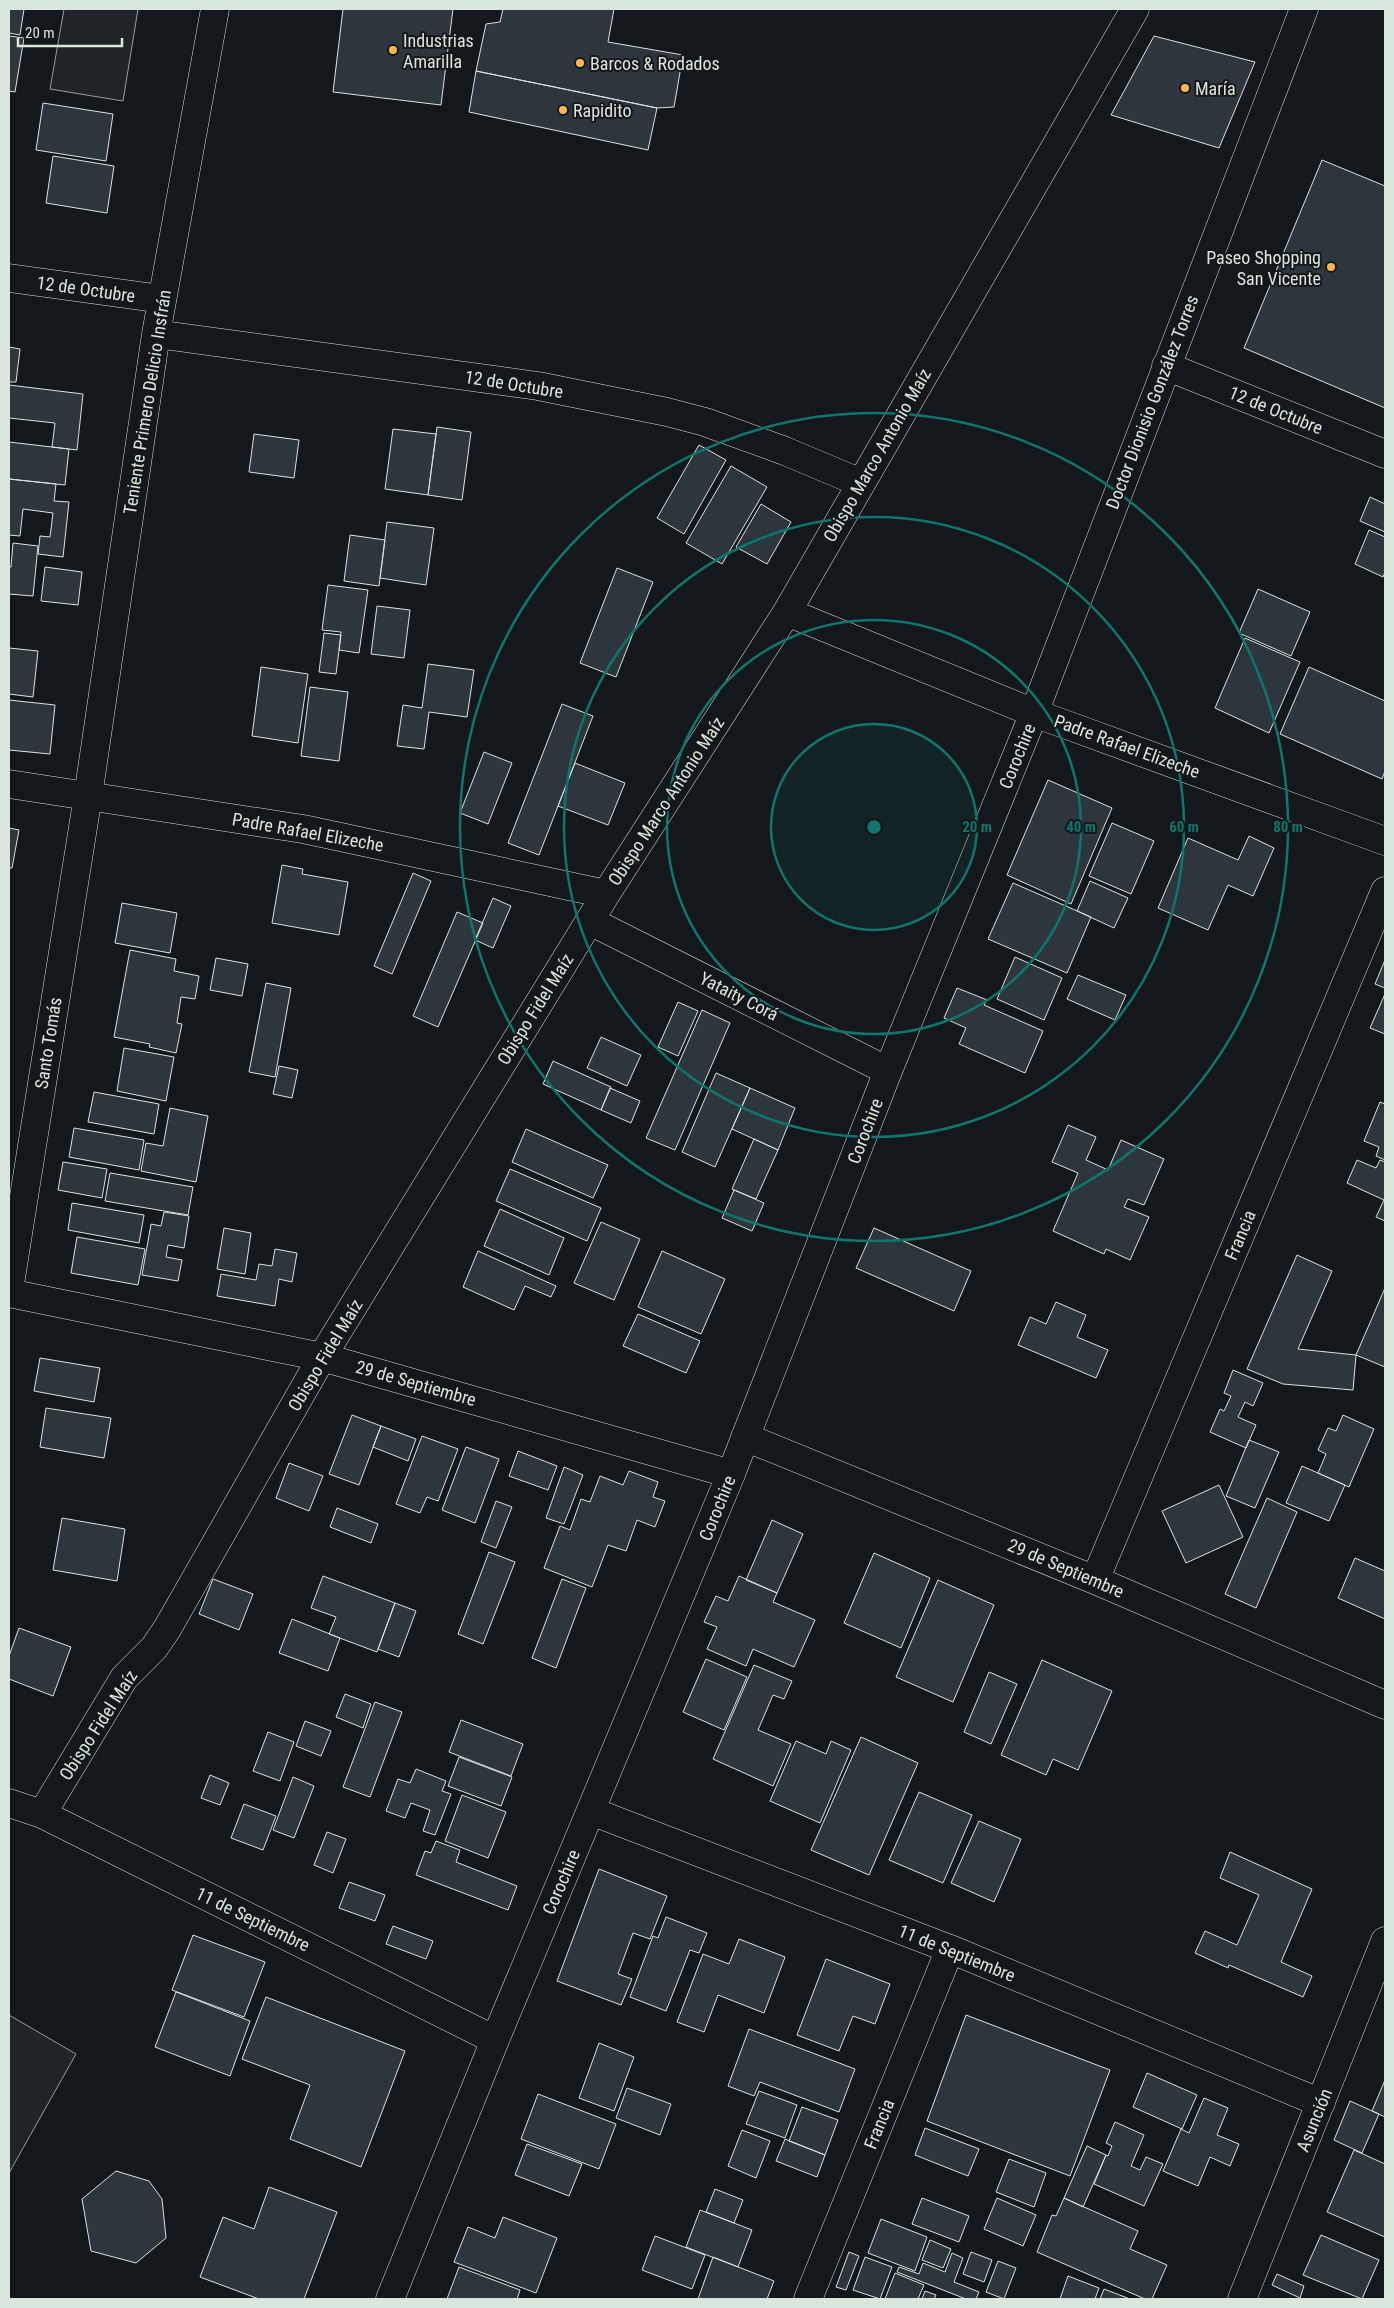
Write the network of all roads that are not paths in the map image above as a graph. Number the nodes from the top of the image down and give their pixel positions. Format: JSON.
{"nodes":[{"id":1,"x":215,"y":9,"type":"edge"},
{"id":2,"x":1135,"y":9,"type":"edge"},
{"id":3,"x":1304,"y":9,"type":"edge"},
{"id":4,"x":9,"y":278,"type":"edge"},
{"id":5,"x":162,"y":299,"type":"junction"},
{"id":6,"x":156,"y":334,"type":"junction"},
{"id":7,"x":1166,"y":366,"type":"junction"},
{"id":8,"x":1385,"y":454,"type":"edge"},
{"id":9,"x":860,"y":483,"type":"junction"},
{"id":10,"x":787,"y":612,"type":"junction"},
{"id":11,"x":1034,"y":713,"type":"junction"},
{"id":12,"x":9,"y":784,"type":"edge"},
{"id":13,"x":88,"y":796,"type":"junction"},
{"id":14,"x":1385,"y":841,"type":"edge"},
{"id":15,"x":1385,"y":891,"type":"edge"},
{"id":16,"x":606,"y":894,"type":"junction"},
{"id":17,"x":590,"y":921,"type":"junction"},
{"id":18,"x":888,"y":1071,"type":"junction"},
{"id":19,"x":9,"y":1291,"type":"edge"},
{"id":20,"x":322,"y":1357,"type":"junction"},
{"id":21,"x":745,"y":1437,"type":"junction"},
{"id":22,"x":731,"y":1474,"type":"junction"},
{"id":23,"x":1095,"y":1580,"type":"junction"},
{"id":24,"x":1385,"y":1705,"type":"edge"},
{"id":25,"x":9,"y":1803,"type":"edge"},
{"id":26,"x":591,"y":1810,"type":"junction"},
{"id":27,"x":42,"y":1814,"type":"junction"},
{"id":28,"x":1385,"y":1941,"type":"edge"},
{"id":29,"x":950,"y":1949,"type":"junction"},
{"id":30,"x":1379,"y":1973,"type":"edge"},
{"id":31,"x":495,"y":2040,"type":"junction"},
{"id":32,"x":1321,"y":2103,"type":"junction"},
{"id":33,"x":390,"y":2299,"type":"edge"},
{"id":34,"x":808,"y":2299,"type":"edge"},
{"id":35,"x":1242,"y":2299,"type":"edge"}],
"edges":[{"from":1,"to":5,"type":"street","name":"Teniente Primero Delicio Insfrán"},
{"from":2,"to":9,"type":"street","name":"Obispo Marco Antonio Maíz"},
{"from":3,"to":7,"type":"street","name":"Doctor Dionisio González Torres"},
{"from":4,"to":5,"type":"street","name":"12 de Octubre"},
{"from":5,"to":6,"type":"street","name":"Teniente Primero Delicio Insfrán"},
{"from":6,"to":9,"type":"street","name":"12 de Octubre"},
{"from":6,"to":13,"type":"street","name":"Teniente Primero Delicio Insfrán"},
{"from":7,"to":8,"type":"street","name":"12 de Octubre"},
{"from":7,"to":11,"type":"street","name":"Doctor Dionisio González Torres"},
{"from":9,"to":10,"type":"street","name":"Obispo Marco Antonio Maíz"},
{"from":10,"to":11,"type":"street","name":"Padre Rafael Elizeche"},
{"from":10,"to":16,"type":"street","name":"Obispo Marco Antonio Maíz"},
{"from":11,"to":14,"type":"street","name":"Padre Rafael Elizeche"},
{"from":11,"to":18,"type":"street","name":"Corochire"},
{"from":12,"to":13,"type":"street","name":"Padre Rafael Elizeche"},
{"from":13,"to":16,"type":"street","name":"Padre Rafael Elizeche"},
{"from":13,"to":19,"type":"street","name":"Santo Tomás"},
{"from":15,"to":23,"type":"street","name":"Francia"},
{"from":16,"to":17,"type":"street","name":"Obispo Fidel Maíz"},
{"from":17,"to":18,"type":"street","name":"Yataity Corá"},
{"from":17,"to":20,"type":"street","name":"Obispo Fidel Maíz"},
{"from":18,"to":21,"type":"street","name":"Corochire"},
{"from":19,"to":20,"type":"street","name":"29 de Septiembre"},
{"from":20,"to":22,"type":"street","name":"29 de Septiembre"},
{"from":20,"to":27,"type":"street","name":"Obispo Fidel Maíz"},
{"from":21,"to":22,"type":"street","name":"Corochire"},
{"from":21,"to":23,"type":"street","name":"29 de Septiembre"},
{"from":22,"to":26,"type":"street","name":"Corochire"},
{"from":23,"to":24,"type":"street","name":"29 de Septiembre"},
{"from":25,"to":27,"type":"street","name":"11 de Septiembre"},
{"from":26,"to":29,"type":"street","name":"11 de Septiembre"},
{"from":26,"to":31,"type":"street","name":"Corochire"},
{"from":27,"to":31,"type":"street","name":"11 de Septiembre"},
{"from":28,"to":30,"type":"street","name":"Asunción"},
{"from":29,"to":32,"type":"street","name":"11 de Septiembre"},
{"from":29,"to":34,"type":"street","name":"Francia"},
{"from":30,"to":32,"type":"street","name":"Asunción"},
{"from":31,"to":33,"type":"street","name":"Corochire"},
{"from":32,"to":35,"type":"street","name":"Asunción"}]}
